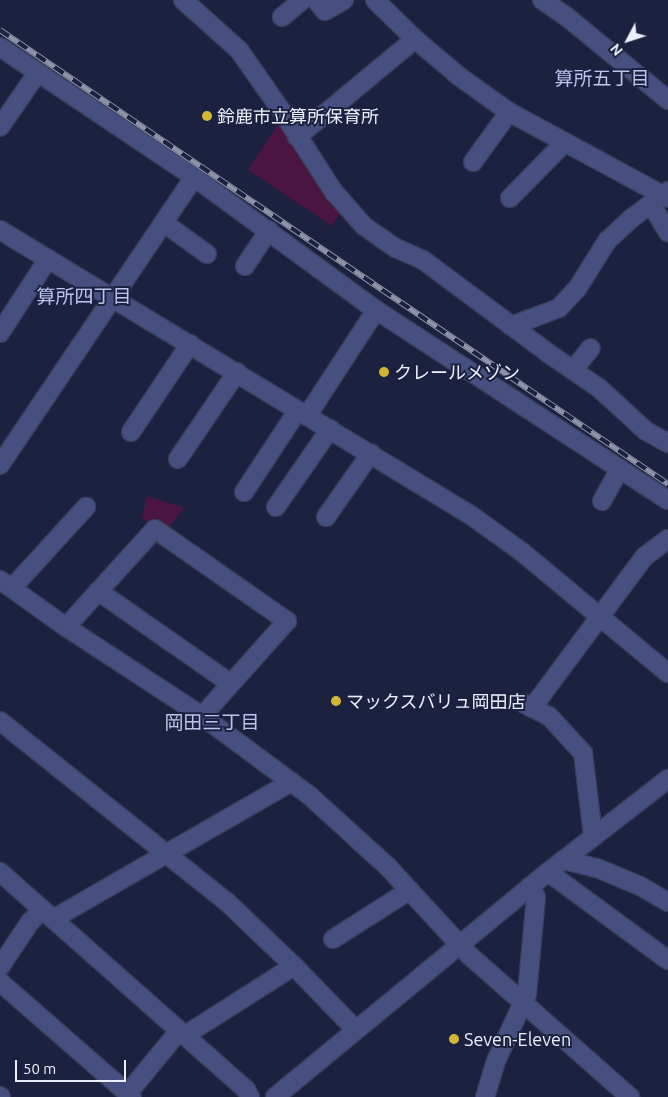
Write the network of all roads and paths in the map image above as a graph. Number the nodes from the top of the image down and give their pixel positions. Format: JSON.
{"nodes":[{"id":1,"x":183,"y":0,"type":"edge"},
{"id":2,"x":302,"y":0,"type":"edge"},
{"id":3,"x":316,"y":0,"type":"edge"},
{"id":4,"x":344,"y":0,"type":"edge"},
{"id":5,"x":375,"y":0,"type":"edge"},
{"id":6,"x":542,"y":0,"type":"edge"},
{"id":7,"x":282,"y":17,"type":"dead end"},
{"id":8,"x":415,"y":39,"type":"junction"},
{"id":9,"x":0,"y":47,"type":"edge"},
{"id":10,"x":38,"y":72,"type":"junction"},
{"id":11,"x":668,"y":100,"type":"edge"},
{"id":12,"x":509,"y":112,"type":"junction"},
{"id":13,"x":0,"y":127,"type":"edge"},
{"id":14,"x":297,"y":137,"type":"junction"},
{"id":15,"x":565,"y":142,"type":"junction"},
{"id":16,"x":473,"y":162,"type":"dead end"},
{"id":17,"x":194,"y":177,"type":"junction"},
{"id":18,"x":663,"y":197,"type":"edge"},
{"id":19,"x":510,"y":198,"type":"dead end"},
{"id":20,"x":164,"y":222,"type":"junction"},
{"id":21,"x":0,"y":230,"type":"edge"},
{"id":22,"x":269,"y":230,"type":"junction"},
{"id":23,"x":668,"y":232,"type":"edge"},
{"id":24,"x":207,"y":254,"type":"dead end"},
{"id":25,"x":48,"y":259,"type":"junction"},
{"id":26,"x":245,"y":266,"type":"dead end"},
{"id":27,"x":114,"y":298,"type":"junction"},
{"id":28,"x":376,"y":310,"type":"junction"},
{"id":29,"x":511,"y":326,"type":"junction"},
{"id":30,"x":0,"y":333,"type":"edge"},
{"id":31,"x":190,"y":344,"type":"junction"},
{"id":32,"x":591,"y":348,"type":"dead end"},
{"id":33,"x":573,"y":370,"type":"junction"},
{"id":34,"x":237,"y":372,"type":"junction"},
{"id":35,"x":302,"y":413,"type":"junction"},
{"id":36,"x":330,"y":429,"type":"junction"},
{"id":37,"x":131,"y":432,"type":"dead end"},
{"id":38,"x":668,"y":443,"type":"edge"},
{"id":39,"x":370,"y":453,"type":"junction"},
{"id":40,"x":178,"y":460,"type":"dead end"},
{"id":41,"x":0,"y":464,"type":"edge"},
{"id":42,"x":620,"y":469,"type":"junction"},
{"id":43,"x":244,"y":492,"type":"dead end"},
{"id":44,"x":668,"y":500,"type":"edge"},
{"id":45,"x":602,"y":501,"type":"dead end"},
{"id":46,"x":86,"y":507,"type":"dead end"},
{"id":47,"x":276,"y":507,"type":"dead end"},
{"id":48,"x":326,"y":518,"type":"dead end"},
{"id":49,"x":668,"y":539,"type":"edge"},
{"id":50,"x":6,"y":584,"type":"edge"},
{"id":51,"x":98,"y":591,"type":"junction"},
{"id":52,"x":601,"y":616,"type":"junction"},
{"id":53,"x":66,"y":627,"type":"junction"},
{"id":54,"x":668,"y":673,"type":"edge"},
{"id":55,"x":230,"y":683,"type":"junction"},
{"id":56,"x":202,"y":716,"type":"junction"},
{"id":57,"x":0,"y":721,"type":"edge"},
{"id":58,"x":668,"y":779,"type":"edge"},
{"id":59,"x":291,"y":782,"type":"junction"},
{"id":60,"x":594,"y":836,"type":"junction"},
{"id":61,"x":166,"y":854,"type":"junction"},
{"id":62,"x":564,"y":860,"type":"junction"},
{"id":63,"x":0,"y":872,"type":"edge"},
{"id":64,"x":548,"y":872,"type":"junction"},
{"id":65,"x":529,"y":887,"type":"junction"},
{"id":66,"x":410,"y":890,"type":"junction"},
{"id":67,"x":668,"y":902,"type":"edge"},
{"id":68,"x":48,"y":914,"type":"junction"},
{"id":69,"x":333,"y":939,"type":"dead end"},
{"id":70,"x":459,"y":945,"type":"junction"},
{"id":71,"x":668,"y":960,"type":"edge"},
{"id":72,"x":294,"y":966,"type":"junction"},
{"id":73,"x":0,"y":967,"type":"edge"},
{"id":74,"x":0,"y":982,"type":"edge"},
{"id":75,"x":523,"y":1003,"type":"junction"},
{"id":76,"x":355,"y":1029,"type":"junction"},
{"id":77,"x":182,"y":1033,"type":"junction"},
{"id":78,"x":130,"y":1095,"type":"edge"},
{"id":79,"x":250,"y":1097,"type":"edge"},
{"id":80,"x":275,"y":1097,"type":"edge"},
{"id":81,"x":485,"y":1097,"type":"edge"},
{"id":82,"x":630,"y":1097,"type":"edge"}],
"edges":[{"from":1,"to":14,"type":"street"},
{"from":2,"to":7,"type":"street"},
{"from":3,"to":4,"type":"street"},
{"from":5,"to":8,"type":"street"},
{"from":6,"to":11,"type":"street"},
{"from":8,"to":12,"type":"street"},
{"from":8,"to":14,"type":"street"},
{"from":9,"to":10,"type":"street"},
{"from":10,"to":13,"type":"street"},
{"from":10,"to":17,"type":"street"},
{"from":12,"to":15,"type":"street"},
{"from":12,"to":16,"type":"street"},
{"from":14,"to":29,"type":"street"},
{"from":15,"to":18,"type":"street"},
{"from":15,"to":19,"type":"street"},
{"from":17,"to":20,"type":"street"},
{"from":17,"to":22,"type":"street"},
{"from":18,"to":23,"type":"street"},
{"from":18,"to":29,"type":"street"},
{"from":20,"to":24,"type":"street"},
{"from":20,"to":27,"type":"street"},
{"from":21,"to":25,"type":"street"},
{"from":22,"to":26,"type":"street"},
{"from":22,"to":28,"type":"street"},
{"from":25,"to":27,"type":"street"},
{"from":25,"to":30,"type":"street"},
{"from":27,"to":31,"type":"street"},
{"from":27,"to":41,"type":"street"},
{"from":28,"to":35,"type":"street"},
{"from":28,"to":42,"type":"street"},
{"from":29,"to":33,"type":"street"},
{"from":31,"to":34,"type":"street"},
{"from":31,"to":37,"type":"street"},
{"from":32,"to":33,"type":"street"},
{"from":33,"to":38,"type":"street"},
{"from":34,"to":35,"type":"street"},
{"from":34,"to":40,"type":"street"},
{"from":35,"to":36,"type":"street"},
{"from":35,"to":43,"type":"street"},
{"from":36,"to":39,"type":"street"},
{"from":36,"to":47,"type":"street"},
{"from":39,"to":48,"type":"street"},
{"from":39,"to":52,"type":"street"},
{"from":42,"to":44,"type":"street"},
{"from":42,"to":45,"type":"street"},
{"from":46,"to":50,"type":"street"},
{"from":49,"to":52,"type":"street"},
{"from":50,"to":53,"type":"street"},
{"from":51,"to":53,"type":"street"},
{"from":51,"to":55,"type":"street"},
{"from":51,"to":55,"type":"street"},
{"from":52,"to":54,"type":"street"},
{"from":52,"to":60,"type":"street"},
{"from":53,"to":56,"type":"street"},
{"from":55,"to":56,"type":"street"},
{"from":56,"to":59,"type":"street"},
{"from":57,"to":61,"type":"street"},
{"from":58,"to":60,"type":"street"},
{"from":59,"to":61,"type":"street"},
{"from":59,"to":66,"type":"street"},
{"from":60,"to":62,"type":"street"},
{"from":61,"to":68,"type":"street"},
{"from":61,"to":72,"type":"street"},
{"from":62,"to":64,"type":"street"},
{"from":62,"to":67,"type":"street"},
{"from":63,"to":68,"type":"street"},
{"from":64,"to":65,"type":"street"},
{"from":64,"to":71,"type":"street"},
{"from":65,"to":70,"type":"street"},
{"from":65,"to":75,"type":"street"},
{"from":66,"to":69,"type":"street"},
{"from":66,"to":70,"type":"street"},
{"from":68,"to":73,"type":"street"},
{"from":68,"to":77,"type":"street"},
{"from":70,"to":75,"type":"street"},
{"from":70,"to":76,"type":"street"},
{"from":72,"to":76,"type":"street"},
{"from":72,"to":77,"type":"street"},
{"from":74,"to":78,"type":"street"},
{"from":75,"to":81,"type":"street"},
{"from":75,"to":82,"type":"street"},
{"from":76,"to":80,"type":"street"},
{"from":77,"to":78,"type":"street"},
{"from":77,"to":79,"type":"street"}]}
